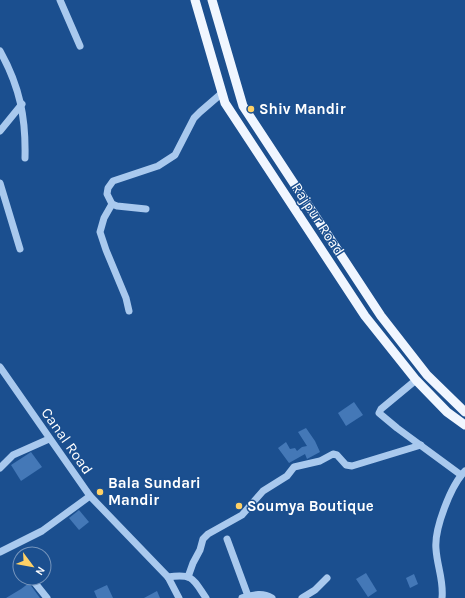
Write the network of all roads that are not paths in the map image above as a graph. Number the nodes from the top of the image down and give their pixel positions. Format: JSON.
{"nodes":[{"id":1,"x":60,"y":0,"type":"edge"},
{"id":2,"x":195,"y":0,"type":"edge"},
{"id":3,"x":212,"y":0,"type":"edge"},
{"id":4,"x":80,"y":46,"type":"dead end"},
{"id":5,"x":0,"y":51,"type":"edge"},
{"id":6,"x":222,"y":93,"type":"junction"},
{"id":7,"x":22,"y":104,"type":"junction"},
{"id":8,"x":0,"y":131,"type":"edge"},
{"id":9,"x":25,"y":158,"type":"dead end"},
{"id":10,"x":0,"y":183,"type":"edge"},
{"id":11,"x":112,"y":204,"type":"junction"},
{"id":12,"x":146,"y":209,"type":"dead end"},
{"id":13,"x":20,"y":249,"type":"dead end"},
{"id":14,"x":129,"y":310,"type":"dead end"},
{"id":15,"x":0,"y":367,"type":"edge"},
{"id":16,"x":416,"y":380,"type":"junction"},
{"id":17,"x":463,"y":408,"type":"edge"},
{"id":18,"x":464,"y":423,"type":"edge"},
{"id":19,"x":49,"y":439,"type":"junction"},
{"id":20,"x":421,"y":445,"type":"junction"},
{"id":21,"x":0,"y":468,"type":"edge"},
{"id":22,"x":463,"y":473,"type":"edge"},
{"id":23,"x":90,"y":496,"type":"junction"},
{"id":24,"x":227,"y":539,"type":"dead end"},
{"id":25,"x":0,"y":552,"type":"edge"},
{"id":26,"x":168,"y":577,"type":"junction"},
{"id":27,"x":188,"y":577,"type":"junction"},
{"id":28,"x":327,"y":578,"type":"dead end"},
{"id":29,"x":37,"y":586,"type":"edge"},
{"id":30,"x":245,"y":597,"type":"edge"},
{"id":31,"x":47,"y":598,"type":"edge"},
{"id":32,"x":179,"y":598,"type":"edge"},
{"id":33,"x":206,"y":598,"type":"edge"},
{"id":34,"x":272,"y":598,"type":"edge"},
{"id":35,"x":302,"y":598,"type":"edge"},
{"id":36,"x":442,"y":598,"type":"edge"}],
"edges":[{"from":1,"to":4,"type":"street"},
{"from":2,"to":6,"type":"main road","name":"Rajpur Road"},
{"from":3,"to":17,"type":"main road","name":"Rajpur Road"},
{"from":5,"to":7,"type":"street"},
{"from":6,"to":11,"type":"street"},
{"from":6,"to":16,"type":"main road","name":"Rajpur Road"},
{"from":7,"to":8,"type":"street"},
{"from":7,"to":9,"type":"street"},
{"from":10,"to":13,"type":"street"},
{"from":11,"to":12,"type":"street"},
{"from":11,"to":14,"type":"street"},
{"from":15,"to":19,"type":"street","name":"Canal Road"},
{"from":16,"to":18,"type":"main road","name":"Rajpur Road"},
{"from":16,"to":20,"type":"street"},
{"from":19,"to":21,"type":"street"},
{"from":19,"to":23,"type":"street","name":"Canal Road"},
{"from":20,"to":22,"type":"street"},
{"from":20,"to":27,"type":"street"},
{"from":22,"to":36,"type":"street"},
{"from":23,"to":25,"type":"street"},
{"from":23,"to":26,"type":"street","name":"Canal Road"},
{"from":24,"to":30,"type":"street"},
{"from":26,"to":27,"type":"street"},
{"from":26,"to":32,"type":"street","name":"Canal Road"},
{"from":27,"to":33,"type":"street"},
{"from":28,"to":35,"type":"street"},
{"from":29,"to":31,"type":"street"},
{"from":30,"to":34,"type":"street"}]}
